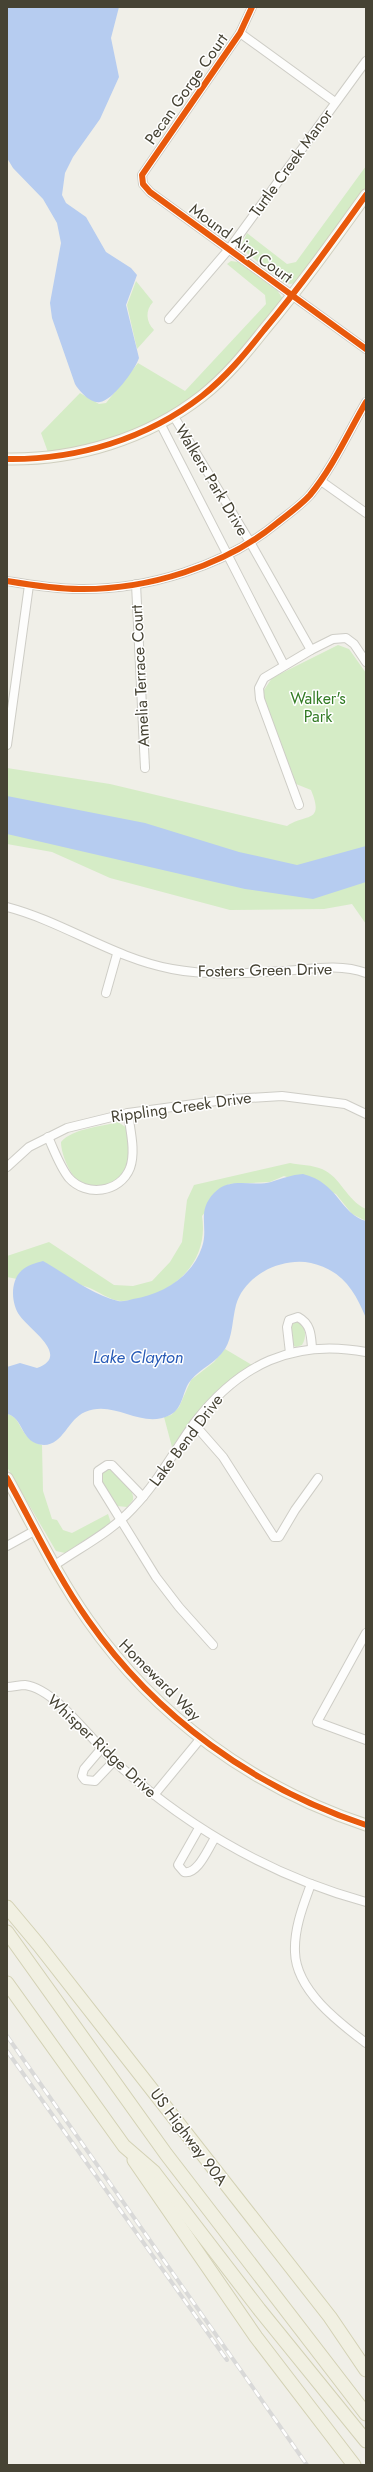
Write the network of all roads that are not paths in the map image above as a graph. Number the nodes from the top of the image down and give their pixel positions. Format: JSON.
{"nodes":[{"id":1,"x":252,"y":7,"type":"edge"},
{"id":2,"x":240,"y":33,"type":"junction"},
{"id":3,"x":366,"y":62,"type":"edge"},
{"id":4,"x":335,"y":102,"type":"junction"},
{"id":5,"x":143,"y":184,"type":"joint"},
{"id":6,"x":366,"y":195,"type":"edge"},
{"id":7,"x":229,"y":249,"type":"junction"},
{"id":8,"x":292,"y":296,"type":"junction"},
{"id":9,"x":169,"y":319,"type":"dead end"},
{"id":10,"x":366,"y":349,"type":"edge"},
{"id":11,"x":366,"y":402,"type":"edge"},
{"id":12,"x":173,"y":415,"type":"junction"},
{"id":13,"x":160,"y":423,"type":"junction"},
{"id":14,"x":7,"y":459,"type":"edge"},
{"id":15,"x":321,"y":481,"type":"junction"},
{"id":16,"x":366,"y":513,"type":"edge"},
{"id":17,"x":250,"y":542,"type":"junction"},
{"id":18,"x":227,"y":554,"type":"junction"},
{"id":19,"x":7,"y":582,"type":"edge"},
{"id":20,"x":136,"y":584,"type":"junction"},
{"id":21,"x":29,"y":585,"type":"junction"},
{"id":22,"x":311,"y":650,"type":"junction"},
{"id":23,"x":366,"y":662,"type":"edge"},
{"id":24,"x":284,"y":665,"type":"junction"},
{"id":25,"x":7,"y":745,"type":"edge"},
{"id":26,"x":145,"y":768,"type":"dead end"},
{"id":27,"x":299,"y":805,"type":"dead end"},
{"id":28,"x":7,"y":907,"type":"edge"},
{"id":29,"x":117,"y":954,"type":"junction"},
{"id":30,"x":366,"y":973,"type":"edge"},
{"id":31,"x":106,"y":993,"type":"dead end"},
{"id":32,"x":128,"y":1113,"type":"junction"},
{"id":33,"x":366,"y":1114,"type":"edge"},
{"id":34,"x":48,"y":1137,"type":"junction"},
{"id":35,"x":7,"y":1167,"type":"edge"},
{"id":36,"x":312,"y":1348,"type":"junction"},
{"id":37,"x":366,"y":1352,"type":"edge"},
{"id":38,"x":290,"y":1353,"type":"junction"},
{"id":39,"x":194,"y":1424,"type":"junction"},
{"id":40,"x":7,"y":1478,"type":"edge"},
{"id":41,"x":318,"y":1478,"type":"dead end"},
{"id":42,"x":143,"y":1497,"type":"junction"},
{"id":43,"x":121,"y":1520,"type":"junction"},
{"id":44,"x":36,"y":1530,"type":"junction"},
{"id":45,"x":7,"y":1546,"type":"edge"},
{"id":46,"x":55,"y":1565,"type":"junction"},
{"id":47,"x":366,"y":1633,"type":"edge"},
{"id":48,"x":213,"y":1645,"type":"dead end"},
{"id":49,"x":7,"y":1687,"type":"edge"},
{"id":50,"x":201,"y":1738,"type":"junction"},
{"id":51,"x":366,"y":1740,"type":"edge"},
{"id":52,"x":101,"y":1749,"type":"junction"},
{"id":53,"x":114,"y":1761,"type":"junction"},
{"id":54,"x":154,"y":1795,"type":"junction"},
{"id":55,"x":366,"y":1826,"type":"edge"},
{"id":56,"x":199,"y":1828,"type":"junction"},
{"id":57,"x":215,"y":1838,"type":"junction"},
{"id":58,"x":311,"y":1884,"type":"junction"},
{"id":59,"x":366,"y":1902,"type":"edge"},
{"id":60,"x":7,"y":1907,"type":"edge"},
{"id":61,"x":7,"y":1932,"type":"edge"},
{"id":62,"x":7,"y":1984,"type":"edge"},
{"id":63,"x":366,"y":2043,"type":"edge"},
{"id":64,"x":124,"y":2146,"type":"junction"},
{"id":65,"x":366,"y":2370,"type":"edge"},
{"id":66,"x":366,"y":2414,"type":"edge"},
{"id":67,"x":366,"y":2441,"type":"edge"},
{"id":68,"x":354,"y":2465,"type":"edge"}],
"edges":[{"from":1,"to":2,"type":"street","name":"Pecan Gorge Court"},
{"from":2,"to":4,"type":"street"},
{"from":2,"to":5,"type":"street","name":"Pecan Gorge Court"},
{"from":3,"to":4,"type":"street","name":"Turtle Creek Manor"},
{"from":4,"to":7,"type":"street","name":"Turtle Creek Manor"},
{"from":5,"to":7,"type":"street","name":"Mound Airy Court"},
{"from":6,"to":8,"type":"street"},
{"from":7,"to":8,"type":"street","name":"Mound Airy Court"},
{"from":7,"to":9,"type":"street","name":"Turtle Creek Manor"},
{"from":8,"to":10,"type":"street","name":"Mound Airy Court"},
{"from":8,"to":12,"type":"street"},
{"from":11,"to":15,"type":"street"},
{"from":12,"to":13,"type":"street"},
{"from":12,"to":17,"type":"street","name":"Walkers Park Drive"},
{"from":13,"to":14,"type":"street"},
{"from":13,"to":18,"type":"street","name":"Walkers Park Drive"},
{"from":15,"to":16,"type":"street"},
{"from":15,"to":17,"type":"street"},
{"from":17,"to":18,"type":"street"},
{"from":17,"to":22,"type":"street","name":"Walkers Park Drive"},
{"from":18,"to":20,"type":"street"},
{"from":18,"to":24,"type":"street","name":"Walkers Park Drive"},
{"from":19,"to":21,"type":"street"},
{"from":20,"to":21,"type":"street"},
{"from":20,"to":26,"type":"street","name":"Amelia Terrace Court"},
{"from":21,"to":25,"type":"street"},
{"from":22,"to":23,"type":"street"},
{"from":22,"to":24,"type":"street"},
{"from":24,"to":27,"type":"street"},
{"from":28,"to":29,"type":"street","name":"Fosters Green Drive"},
{"from":29,"to":30,"type":"street","name":"Fosters Green Drive"},
{"from":29,"to":31,"type":"street"},
{"from":32,"to":33,"type":"street","name":"Rippling Creek Drive"},
{"from":32,"to":34,"type":"street","name":"Rippling Creek Drive"},
{"from":32,"to":34,"type":"street"},
{"from":34,"to":35,"type":"street","name":"Rippling Creek Drive"},
{"from":36,"to":37,"type":"street","name":"Lake Bend Drive"},
{"from":36,"to":38,"type":"street","name":"Lake Bend Drive"},
{"from":36,"to":38,"type":"street"},
{"from":38,"to":39,"type":"street","name":"Lake Bend Drive"},
{"from":39,"to":41,"type":"street"},
{"from":39,"to":42,"type":"street","name":"Lake Bend Drive"},
{"from":40,"to":44,"type":"street","name":"Homeward Way"},
{"from":42,"to":43,"type":"street","name":"Lake Bend Drive"},
{"from":42,"to":43,"type":"street","name":"Lake Bend Drive"},
{"from":43,"to":46,"type":"street","name":"Lake Bend Drive"},
{"from":43,"to":48,"type":"street"},
{"from":44,"to":45,"type":"street"},
{"from":44,"to":46,"type":"street","name":"Homeward Way"},
{"from":46,"to":50,"type":"street","name":"Homeward Way"},
{"from":47,"to":51,"type":"street"},
{"from":49,"to":52,"type":"street","name":"Whisper Ridge Drive"},
{"from":50,"to":54,"type":"street"},
{"from":50,"to":55,"type":"street","name":"Homeward Way"},
{"from":52,"to":53,"type":"street","name":"Whisper Ridge Drive"},
{"from":52,"to":53,"type":"street"},
{"from":53,"to":54,"type":"street","name":"Whisper Ridge Drive"},
{"from":54,"to":56,"type":"street","name":"Whisper Ridge Drive"},
{"from":56,"to":57,"type":"street","name":"Whisper Ridge Drive"},
{"from":56,"to":57,"type":"street"},
{"from":57,"to":58,"type":"street","name":"Whisper Ridge Drive"},
{"from":58,"to":59,"type":"street","name":"Whisper Ridge Drive"},
{"from":58,"to":63,"type":"street"},
{"from":60,"to":65,"type":"main road","name":"US Highway 90A"},
{"from":61,"to":66,"type":"main road"},
{"from":62,"to":64,"type":"main road"},
{"from":64,"to":67,"type":"main road"},
{"from":64,"to":68,"type":"main road"}]}
